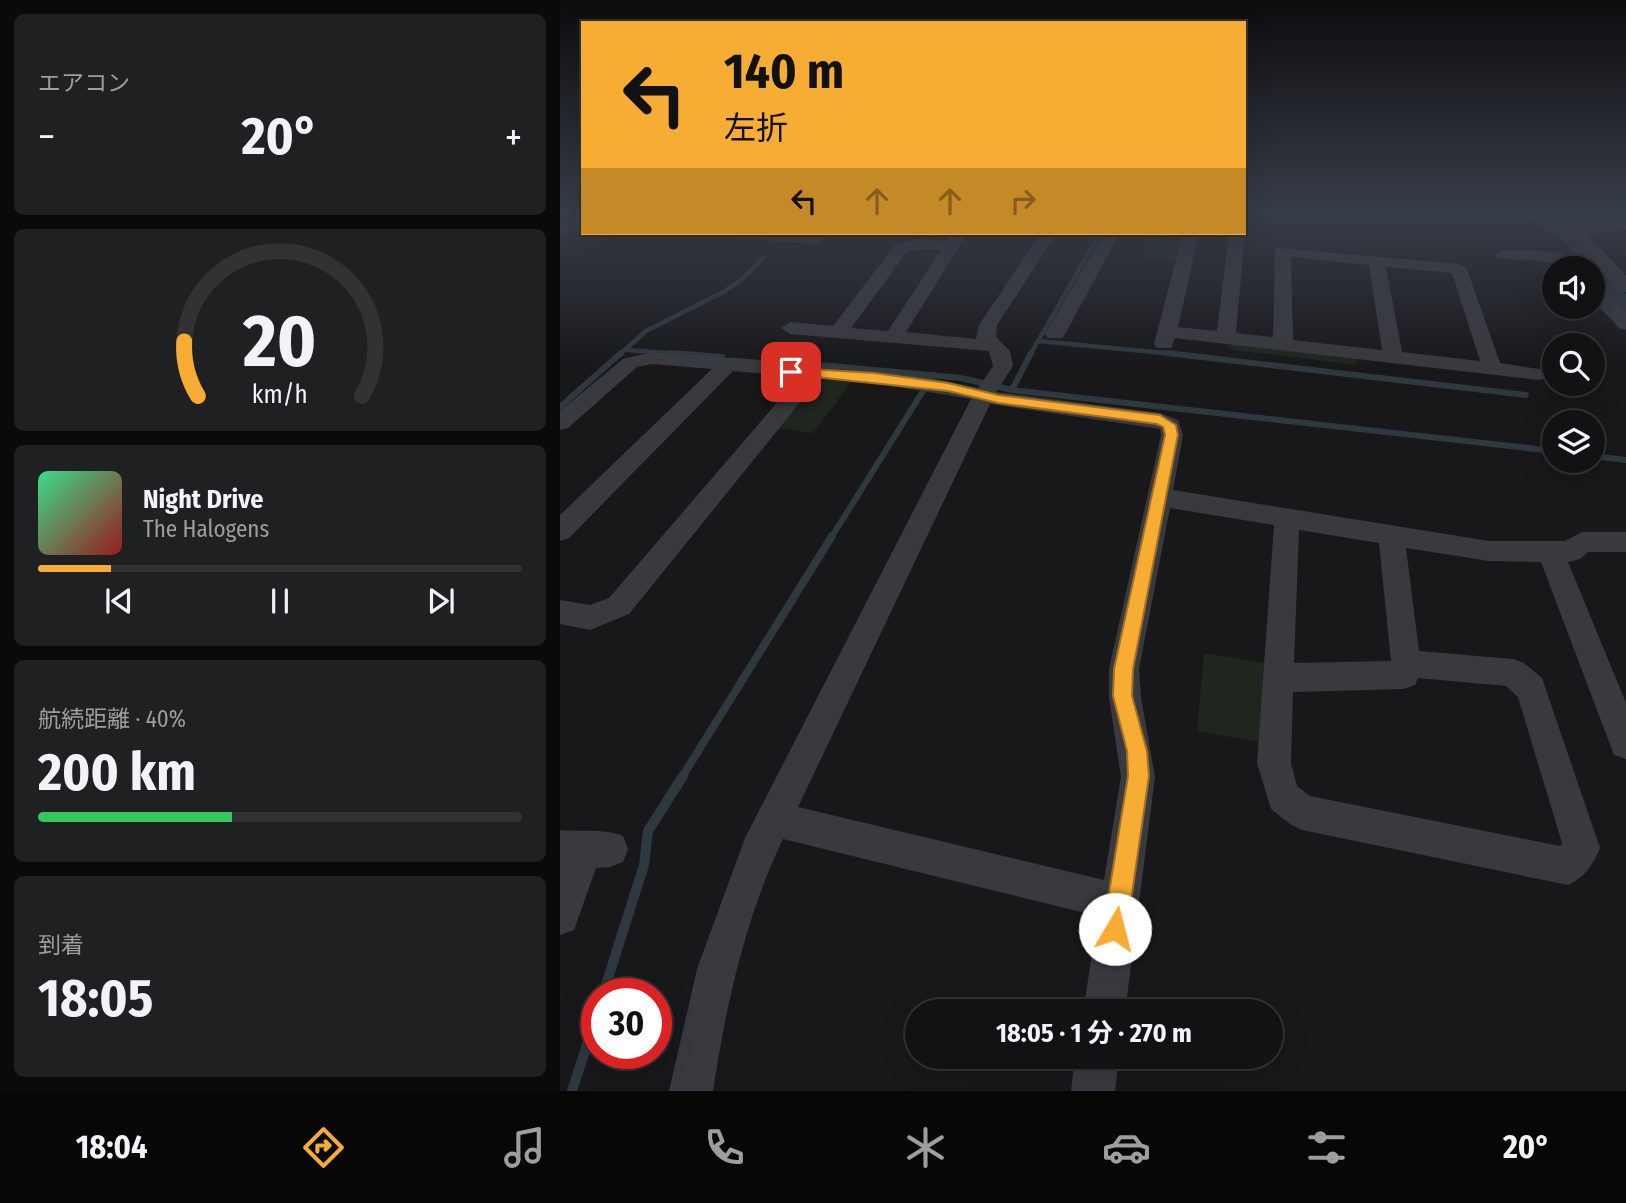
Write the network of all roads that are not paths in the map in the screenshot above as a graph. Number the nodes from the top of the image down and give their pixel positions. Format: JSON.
{"nodes":[{"id":1,"x":887,"y":266,"type":"edge"},
{"id":2,"x":939,"y":266,"type":"edge"},
{"id":3,"x":1027,"y":266,"type":"edge"},
{"id":4,"x":1093,"y":266,"type":"edge"},
{"id":5,"x":1183,"y":266,"type":"edge"},
{"id":6,"x":1234,"y":266,"type":"edge"},
{"id":7,"x":1283,"y":266,"type":"edge"},
{"id":8,"x":1378,"y":266,"type":"edge"},
{"id":9,"x":1422,"y":266,"type":"edge"},
{"id":10,"x":1608,"y":266,"type":"edge"},
{"id":11,"x":1626,"y":287,"type":"edge"},
{"id":12,"x":1605,"y":302,"type":"edge"},
{"id":13,"x":1626,"y":324,"type":"edge"},
{"id":14,"x":790,"y":328,"type":"dead end"},
{"id":15,"x":838,"y":333,"type":"junction"},
{"id":16,"x":1055,"y":334,"type":"dead end"},
{"id":17,"x":893,"y":338,"type":"junction"},
{"id":18,"x":1226,"y":338,"type":"junction"},
{"id":19,"x":1283,"y":344,"type":"junction"},
{"id":20,"x":994,"y":346,"type":"junction"},
{"id":21,"x":1393,"y":357,"type":"junction"},
{"id":22,"x":727,"y":366,"type":"junction"},
{"id":23,"x":1492,"y":369,"type":"junction"},
{"id":24,"x":813,"y":373,"type":"junction"},
{"id":25,"x":1539,"y":374,"type":"dead end"},
{"id":26,"x":989,"y":388,"type":"junction"},
{"id":27,"x":560,"y":423,"type":"edge"},
{"id":28,"x":1159,"y":497,"type":"junction"},
{"id":29,"x":1287,"y":517,"type":"junction"},
{"id":30,"x":560,"y":531,"type":"edge"},
{"id":31,"x":1391,"y":534,"type":"junction"},
{"id":32,"x":1626,"y":542,"type":"edge"},
{"id":33,"x":1550,"y":552,"type":"junction"},
{"id":34,"x":560,"y":612,"type":"edge"},
{"id":35,"x":1406,"y":663,"type":"junction"},
{"id":36,"x":1278,"y":678,"type":"junction"},
{"id":37,"x":1626,"y":743,"type":"edge"},
{"id":38,"x":772,"y":819,"type":"junction"},
{"id":39,"x":585,"y":849,"type":"edge"},
{"id":40,"x":1118,"y":902,"type":"junction"},
{"id":41,"x":560,"y":916,"type":"edge"},
{"id":42,"x":1106,"y":999,"type":"edge"},
{"id":43,"x":1096,"y":1069,"type":"edge"},
{"id":44,"x":691,"y":1091,"type":"edge"},
{"id":45,"x":1093,"y":1091,"type":"edge"}],
"edges":[{"from":1,"to":15,"type":"street"},
{"from":2,"to":17,"type":"street"},
{"from":3,"to":20,"type":"street"},
{"from":4,"to":16,"type":"street"},
{"from":5,"to":18,"type":"street"},
{"from":6,"to":18,"type":"street"},
{"from":7,"to":19,"type":"street"},
{"from":8,"to":21,"type":"street"},
{"from":9,"to":23,"type":"street"},
{"from":10,"to":11,"type":"street"},
{"from":12,"to":13,"type":"street"},
{"from":14,"to":15,"type":"street"},
{"from":15,"to":17,"type":"street"},
{"from":17,"to":20,"type":"street"},
{"from":18,"to":19,"type":"street"},
{"from":19,"to":21,"type":"street"},
{"from":20,"to":26,"type":"street"},
{"from":21,"to":23,"type":"street"},
{"from":22,"to":24,"type":"street"},
{"from":22,"to":27,"type":"street"},
{"from":22,"to":30,"type":"street"},
{"from":23,"to":25,"type":"street"},
{"from":24,"to":26,"type":"street"},
{"from":24,"to":34,"type":"street"},
{"from":26,"to":28,"type":"street"},
{"from":26,"to":38,"type":"street"},
{"from":28,"to":29,"type":"street"},
{"from":28,"to":40,"type":"street"},
{"from":29,"to":31,"type":"street"},
{"from":29,"to":36,"type":"street"},
{"from":31,"to":33,"type":"street"},
{"from":31,"to":35,"type":"street"},
{"from":32,"to":33,"type":"street"},
{"from":33,"to":37,"type":"street"},
{"from":35,"to":36,"type":"street"},
{"from":35,"to":36,"type":"street"},
{"from":38,"to":40,"type":"street"},
{"from":38,"to":44,"type":"street"},
{"from":39,"to":41,"type":"street"},
{"from":40,"to":42,"type":"street"},
{"from":43,"to":45,"type":"street"}]}
